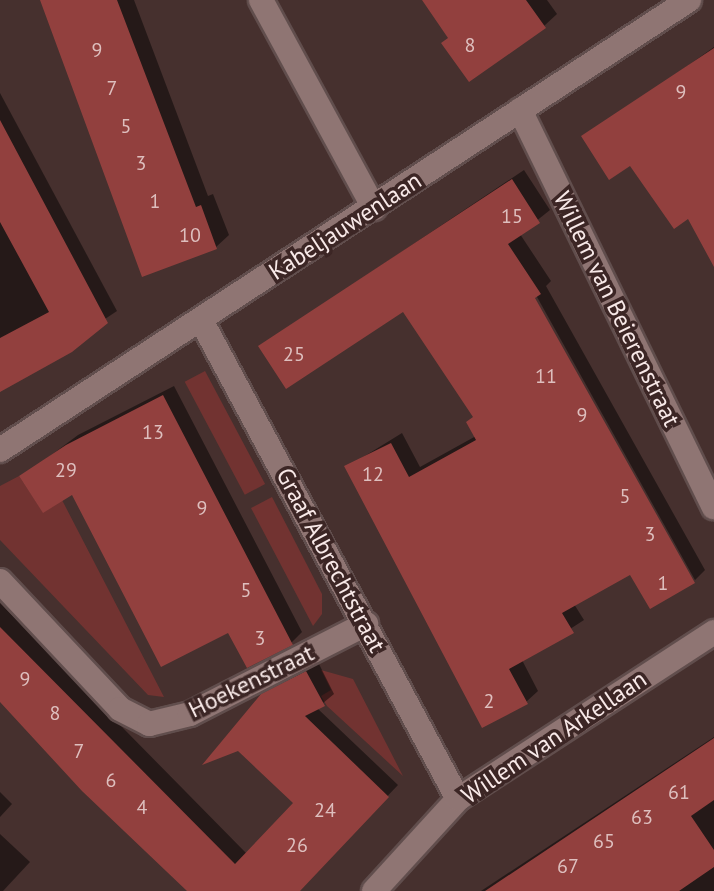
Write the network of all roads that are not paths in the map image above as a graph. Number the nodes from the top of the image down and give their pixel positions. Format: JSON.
{"nodes":[{"id":1,"x":261,"y":0,"type":"edge"},
{"id":2,"x":689,"y":0,"type":"edge"},
{"id":3,"x":520,"y":110,"type":"junction"},
{"id":4,"x":374,"y":208,"type":"junction"},
{"id":5,"x":202,"y":322,"type":"junction"},
{"id":6,"x":0,"y":450,"type":"edge"},
{"id":7,"x":714,"y":507,"type":"edge"},
{"id":8,"x":0,"y":581,"type":"edge"},
{"id":9,"x":366,"y":624,"type":"junction"},
{"id":10,"x":714,"y":632,"type":"edge"},
{"id":11,"x":458,"y":799,"type":"junction"},
{"id":12,"x":376,"y":890,"type":"edge"}],
"edges":[{"from":1,"to":4,"type":"street"},
{"from":2,"to":3,"type":"street","name":"Kabeljauwenlaan"},
{"from":3,"to":4,"type":"street","name":"Kabeljauwenlaan"},
{"from":3,"to":7,"type":"street","name":"Willem van Beierenstraat"},
{"from":4,"to":5,"type":"street","name":"Kabeljauwenlaan"},
{"from":5,"to":6,"type":"street","name":"Kabeljauwenlaan"},
{"from":5,"to":9,"type":"street","name":"Graaf Albrechtstraat"},
{"from":8,"to":9,"type":"street","name":"Hoekenstraat"},
{"from":9,"to":11,"type":"street","name":"Graaf Albrechtstraat"},
{"from":10,"to":11,"type":"street","name":"Willem van Arkellaan"},
{"from":11,"to":12,"type":"street","name":"Willem van Arkellaan"}]}
